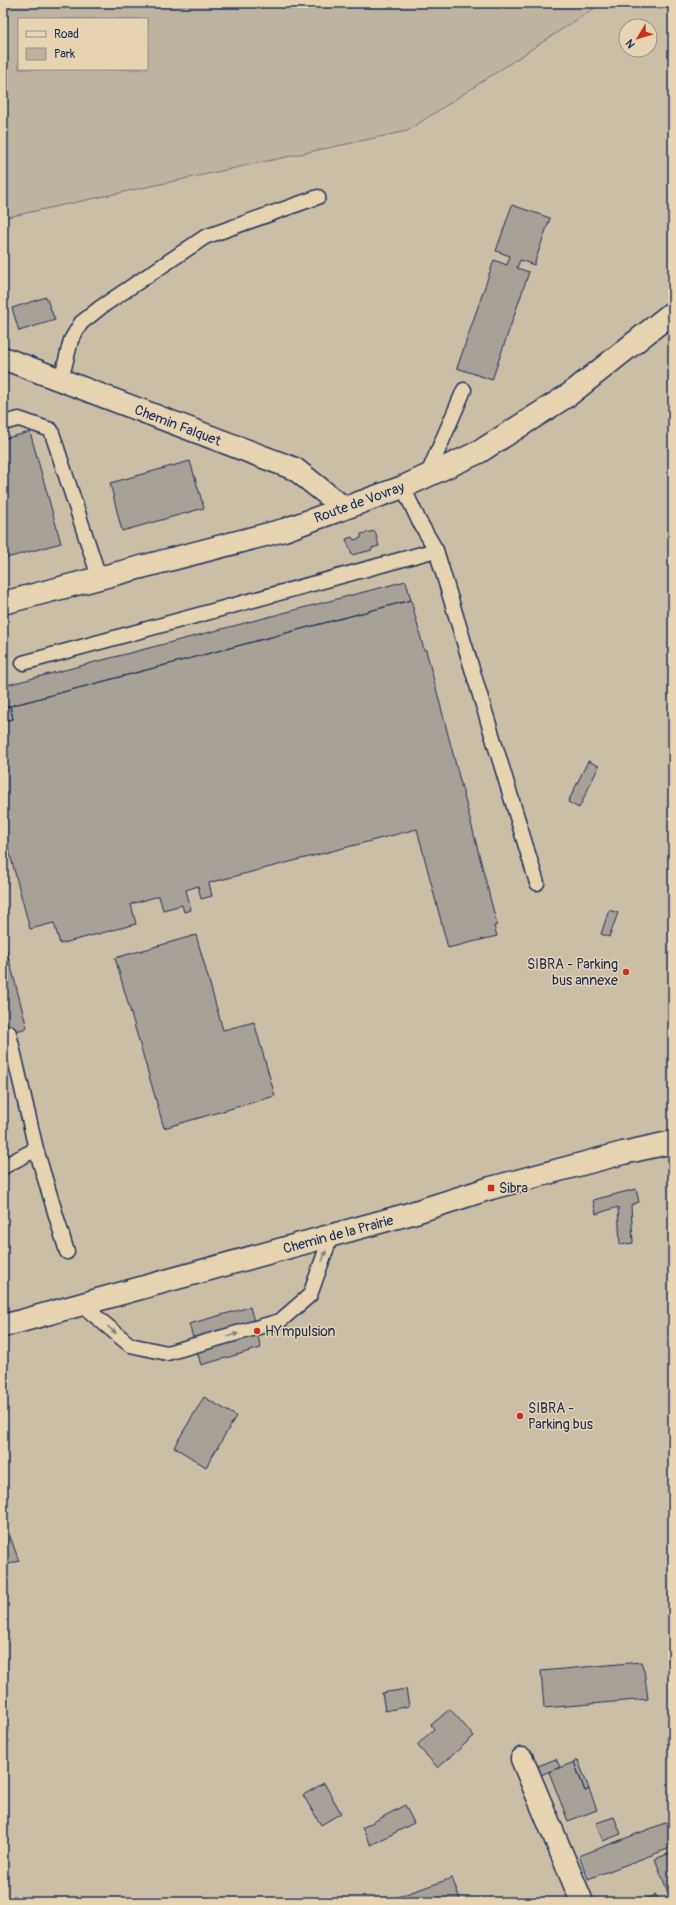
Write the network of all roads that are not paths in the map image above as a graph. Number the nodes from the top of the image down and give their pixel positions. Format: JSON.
{"nodes":[{"id":1,"x":318,"y":197,"type":"dead end"},
{"id":2,"x":673,"y":312,"type":"edge"},
{"id":3,"x":3,"y":358,"type":"edge"},
{"id":4,"x":61,"y":380,"type":"junction"},
{"id":5,"x":464,"y":390,"type":"dead end"},
{"id":6,"x":3,"y":423,"type":"edge"},
{"id":7,"x":427,"y":476,"type":"junction"},
{"id":8,"x":403,"y":487,"type":"junction"},
{"id":9,"x":343,"y":507,"type":"junction"},
{"id":10,"x":436,"y":550,"type":"junction"},
{"id":11,"x":99,"y":577,"type":"junction"},
{"id":12,"x":3,"y":603,"type":"edge"},
{"id":13,"x":23,"y":662,"type":"dead end"},
{"id":14,"x":537,"y":883,"type":"dead end"},
{"id":15,"x":9,"y":1033,"type":"dead end"},
{"id":16,"x":673,"y":1142,"type":"edge"},
{"id":17,"x":36,"y":1149,"type":"junction"},
{"id":18,"x":3,"y":1167,"type":"edge"},
{"id":19,"x":331,"y":1236,"type":"junction"},
{"id":20,"x":67,"y":1252,"type":"dead end"},
{"id":21,"x":82,"y":1304,"type":"junction"},
{"id":22,"x":3,"y":1326,"type":"edge"},
{"id":23,"x":522,"y":1759,"type":"dead end"},
{"id":24,"x":582,"y":1902,"type":"edge"}],
"edges":[{"from":1,"to":4,"type":"lane"},
{"from":2,"to":7,"type":"street","name":"Route de Vovray"},
{"from":3,"to":4,"type":"street","name":"Chemin Falquet"},
{"from":4,"to":9,"type":"street","name":"Chemin Falquet"},
{"from":5,"to":7,"type":"lane"},
{"from":6,"to":11,"type":"lane"},
{"from":7,"to":8,"type":"street","name":"Route de Vovray"},
{"from":8,"to":9,"type":"street","name":"Route de Vovray"},
{"from":8,"to":10,"type":"lane"},
{"from":9,"to":11,"type":"street","name":"Route de Vovray"},
{"from":10,"to":13,"type":"lane"},
{"from":10,"to":14,"type":"lane"},
{"from":11,"to":12,"type":"street","name":"Route de Vovray"},
{"from":15,"to":17,"type":"lane"},
{"from":16,"to":19,"type":"street","name":"Chemin de la Prairie"},
{"from":17,"to":18,"type":"lane"},
{"from":17,"to":20,"type":"lane"},
{"from":19,"to":21,"type":"street","name":"Chemin de la Prairie"},
{"from":21,"to":19,"type":"lane","one_way":true},
{"from":21,"to":22,"type":"street","name":"Chemin de la Prairie"},
{"from":23,"to":24,"type":"street"}]}
